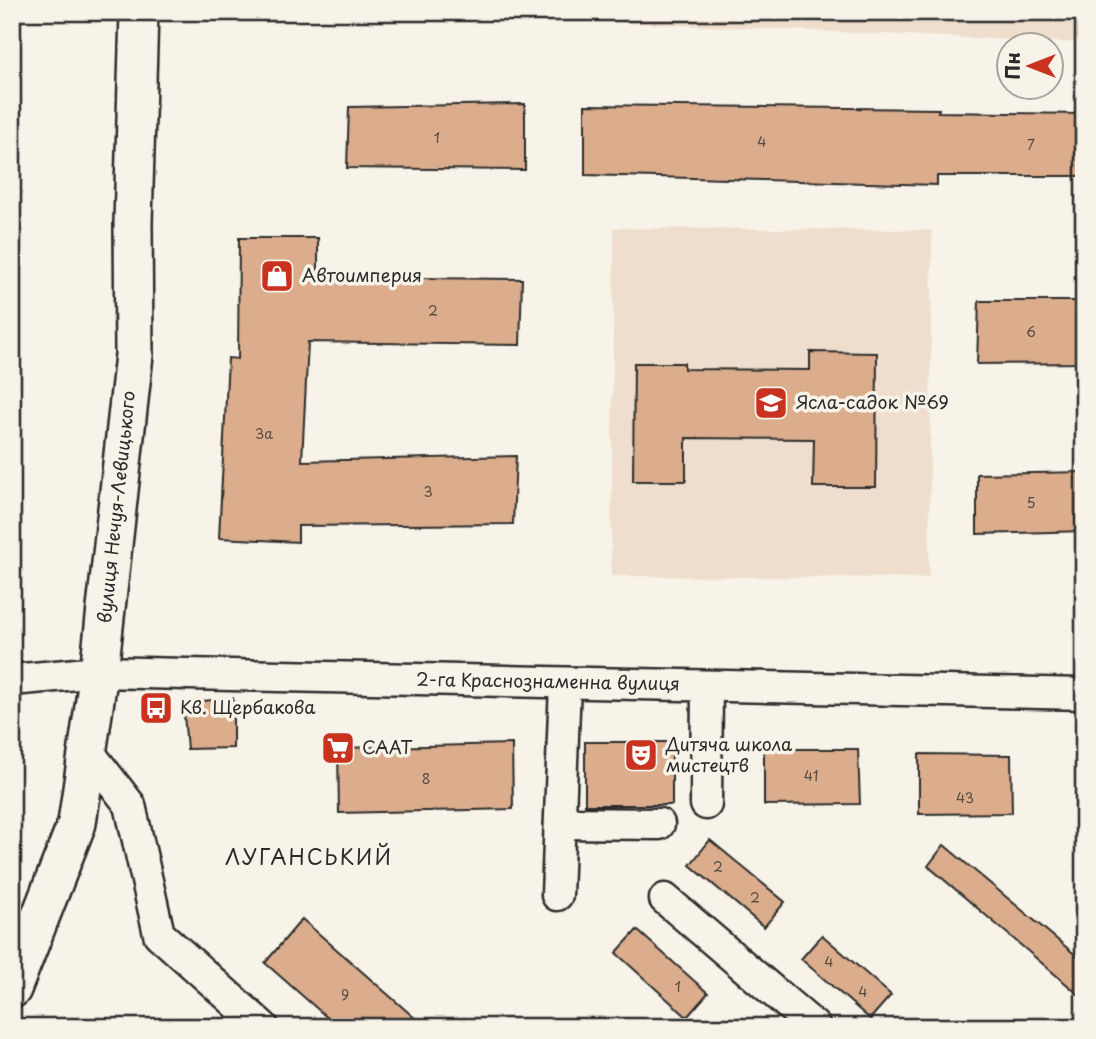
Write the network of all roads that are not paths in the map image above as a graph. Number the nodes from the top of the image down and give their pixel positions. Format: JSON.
{"nodes":[{"id":1,"x":139,"y":12,"type":"edge"},
{"id":2,"x":99,"y":672,"type":"junction"},
{"id":3,"x":12,"y":680,"type":"edge"},
{"id":4,"x":565,"y":683,"type":"junction"},
{"id":5,"x":707,"y":686,"type":"junction"},
{"id":6,"x":1084,"y":694,"type":"edge"},
{"id":7,"x":87,"y":750,"type":"junction"},
{"id":8,"x":706,"y":804,"type":"dead end"},
{"id":9,"x":560,"y":823,"type":"junction"},
{"id":10,"x":659,"y":824,"type":"dead end"},
{"id":11,"x":557,"y":895,"type":"dead end"},
{"id":12,"x":664,"y":899,"type":"dead end"},
{"id":13,"x":12,"y":989,"type":"edge"},
{"id":14,"x":263,"y":1027,"type":"edge"},
{"id":15,"x":815,"y":1027,"type":"edge"}],
"edges":[{"from":1,"to":2,"type":"main road","name":"вулиця Нечуя-Левицького"},
{"from":2,"to":3,"type":"street","name":"2-га Краснознаменна вулиця"},
{"from":2,"to":4,"type":"street","name":"2-га Краснознаменна вулиця"},
{"from":2,"to":7,"type":"main road","name":"вулиця Нечуя-Левицького"},
{"from":4,"to":5,"type":"street","name":"2-га Краснознаменна вулиця"},
{"from":4,"to":9,"type":"street"},
{"from":5,"to":6,"type":"street","name":"2-га Краснознаменна вулиця"},
{"from":5,"to":8,"type":"street"},
{"from":7,"to":13,"type":"main road","name":"вулиця Нечуя-Левицького"},
{"from":7,"to":14,"type":"street"},
{"from":9,"to":10,"type":"street"},
{"from":9,"to":11,"type":"street"},
{"from":12,"to":15,"type":"street"}]}
